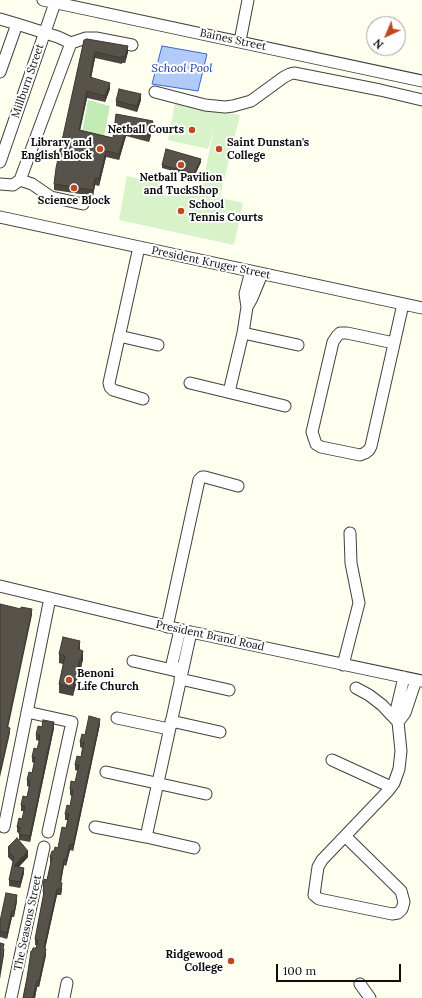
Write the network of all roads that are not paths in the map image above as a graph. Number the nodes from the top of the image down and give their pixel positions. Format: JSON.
{"nodes":[{"id":1,"x":43,"y":0,"type":"edge"},
{"id":2,"x":248,"y":0,"type":"edge"},
{"id":3,"x":56,"y":1,"type":"edge"},
{"id":4,"x":0,"y":19,"type":"edge"},
{"id":5,"x":16,"y":24,"type":"junction"},
{"id":6,"x":45,"y":34,"type":"junction"},
{"id":7,"x":240,"y":41,"type":"junction"},
{"id":8,"x":71,"y":43,"type":"junction"},
{"id":9,"x":132,"y":45,"type":"dead end"},
{"id":10,"x":0,"y":72,"type":"edge"},
{"id":11,"x":422,"y":81,"type":"edge"},
{"id":12,"x":155,"y":92,"type":"dead end"},
{"id":13,"x":422,"y":100,"type":"edge"},
{"id":14,"x":0,"y":162,"type":"edge"},
{"id":15,"x":20,"y":180,"type":"junction"},
{"id":16,"x":0,"y":184,"type":"edge"},
{"id":17,"x":83,"y":204,"type":"dead end"},
{"id":18,"x":0,"y":217,"type":"edge"},
{"id":19,"x":139,"y":247,"type":"junction"},
{"id":20,"x":256,"y":272,"type":"junction"},
{"id":21,"x":403,"y":304,"type":"junction"},
{"id":22,"x":422,"y":308,"type":"edge"},
{"id":23,"x":243,"y":333,"type":"junction"},
{"id":24,"x":119,"y":336,"type":"junction"},
{"id":25,"x":394,"y":343,"type":"junction"},
{"id":26,"x":158,"y":345,"type":"dead end"},
{"id":27,"x":298,"y":345,"type":"dead end"},
{"id":28,"x":190,"y":383,"type":"dead end"},
{"id":29,"x":229,"y":392,"type":"junction"},
{"id":30,"x":143,"y":399,"type":"dead end"},
{"id":31,"x":285,"y":406,"type":"dead end"},
{"id":32,"x":238,"y":486,"type":"dead end"},
{"id":33,"x":350,"y":533,"type":"dead end"},
{"id":34,"x":0,"y":586,"type":"edge"},
{"id":35,"x":50,"y":598,"type":"junction"},
{"id":36,"x":167,"y":627,"type":"junction"},
{"id":37,"x":185,"y":631,"type":"junction"},
{"id":38,"x":133,"y":661,"type":"dead end"},
{"id":39,"x":343,"y":665,"type":"junction"},
{"id":40,"x":181,"y":675,"type":"junction"},
{"id":41,"x":404,"y":677,"type":"junction"},
{"id":42,"x":419,"y":680,"type":"edge"},
{"id":43,"x":356,"y":688,"type":"dead end"},
{"id":44,"x":229,"y":690,"type":"dead end"},
{"id":45,"x":27,"y":712,"type":"junction"},
{"id":46,"x":117,"y":718,"type":"dead end"},
{"id":47,"x":398,"y":722,"type":"junction"},
{"id":48,"x":170,"y":725,"type":"junction"},
{"id":49,"x":220,"y":732,"type":"dead end"},
{"id":50,"x":332,"y":760,"type":"dead end"},
{"id":51,"x":106,"y":772,"type":"dead end"},
{"id":52,"x":158,"y":784,"type":"junction"},
{"id":53,"x":391,"y":787,"type":"junction"},
{"id":54,"x":206,"y":794,"type":"dead end"},
{"id":55,"x":4,"y":827,"type":"dead end"},
{"id":56,"x":95,"y":827,"type":"dead end"},
{"id":57,"x":48,"y":832,"type":"dead end"},
{"id":58,"x":345,"y":836,"type":"junction"},
{"id":59,"x":146,"y":837,"type":"junction"},
{"id":60,"x":44,"y":847,"type":"dead end"},
{"id":61,"x":194,"y":848,"type":"dead end"},
{"id":62,"x":67,"y":983,"type":"dead end"},
{"id":63,"x":360,"y":984,"type":"dead end"},
{"id":64,"x":11,"y":998,"type":"edge"},
{"id":65,"x":64,"y":998,"type":"edge"},
{"id":66,"x":370,"y":998,"type":"edge"}],
"edges":[{"from":1,"to":3,"type":"street","name":"Baines Street"},
{"from":2,"to":7,"type":"street"},
{"from":3,"to":6,"type":"street","name":"Millburn Street"},
{"from":3,"to":7,"type":"street","name":"Baines Street"},
{"from":4,"to":5,"type":"street"},
{"from":5,"to":6,"type":"street"},
{"from":5,"to":10,"type":"street"},
{"from":6,"to":8,"type":"street"},
{"from":6,"to":14,"type":"street","name":"Millburn Street"},
{"from":7,"to":11,"type":"street","name":"Baines Street"},
{"from":8,"to":9,"type":"street"},
{"from":8,"to":15,"type":"street"},
{"from":12,"to":13,"type":"street"},
{"from":15,"to":16,"type":"street"},
{"from":15,"to":17,"type":"street"},
{"from":18,"to":19,"type":"street","name":"President Kruger Street"},
{"from":19,"to":20,"type":"street","name":"President Kruger Street"},
{"from":19,"to":24,"type":"street"},
{"from":20,"to":21,"type":"street","name":"President Kruger Street"},
{"from":20,"to":23,"type":"street"},
{"from":21,"to":22,"type":"street","name":"President Kruger Street"},
{"from":21,"to":25,"type":"street"},
{"from":23,"to":27,"type":"street"},
{"from":23,"to":29,"type":"street"},
{"from":24,"to":26,"type":"street"},
{"from":24,"to":30,"type":"street"},
{"from":25,"to":25,"type":"street"},
{"from":28,"to":29,"type":"street"},
{"from":29,"to":31,"type":"street"},
{"from":32,"to":36,"type":"street"},
{"from":33,"to":39,"type":"street"},
{"from":34,"to":35,"type":"street","name":"President Brand Road"},
{"from":35,"to":36,"type":"street","name":"President Brand Road"},
{"from":35,"to":45,"type":"street"},
{"from":36,"to":37,"type":"street","name":"President Brand Road"},
{"from":37,"to":39,"type":"street","name":"President Brand Road"},
{"from":37,"to":40,"type":"street"},
{"from":38,"to":40,"type":"street"},
{"from":39,"to":41,"type":"street","name":"President Brand Road"},
{"from":40,"to":44,"type":"street"},
{"from":40,"to":48,"type":"street"},
{"from":41,"to":42,"type":"street","name":"President Brand Road"},
{"from":41,"to":47,"type":"street"},
{"from":42,"to":47,"type":"street"},
{"from":43,"to":47,"type":"street"},
{"from":45,"to":55,"type":"street"},
{"from":45,"to":57,"type":"street"},
{"from":46,"to":48,"type":"street"},
{"from":47,"to":53,"type":"street"},
{"from":48,"to":49,"type":"street"},
{"from":48,"to":52,"type":"street"},
{"from":50,"to":53,"type":"street"},
{"from":51,"to":52,"type":"street"},
{"from":52,"to":54,"type":"street"},
{"from":52,"to":59,"type":"street"},
{"from":53,"to":58,"type":"street"},
{"from":56,"to":59,"type":"street"},
{"from":58,"to":58,"type":"street"},
{"from":59,"to":61,"type":"street"},
{"from":60,"to":64,"type":"street","name":"The Seasons Street"},
{"from":62,"to":65,"type":"street"},
{"from":63,"to":66,"type":"street"}]}
